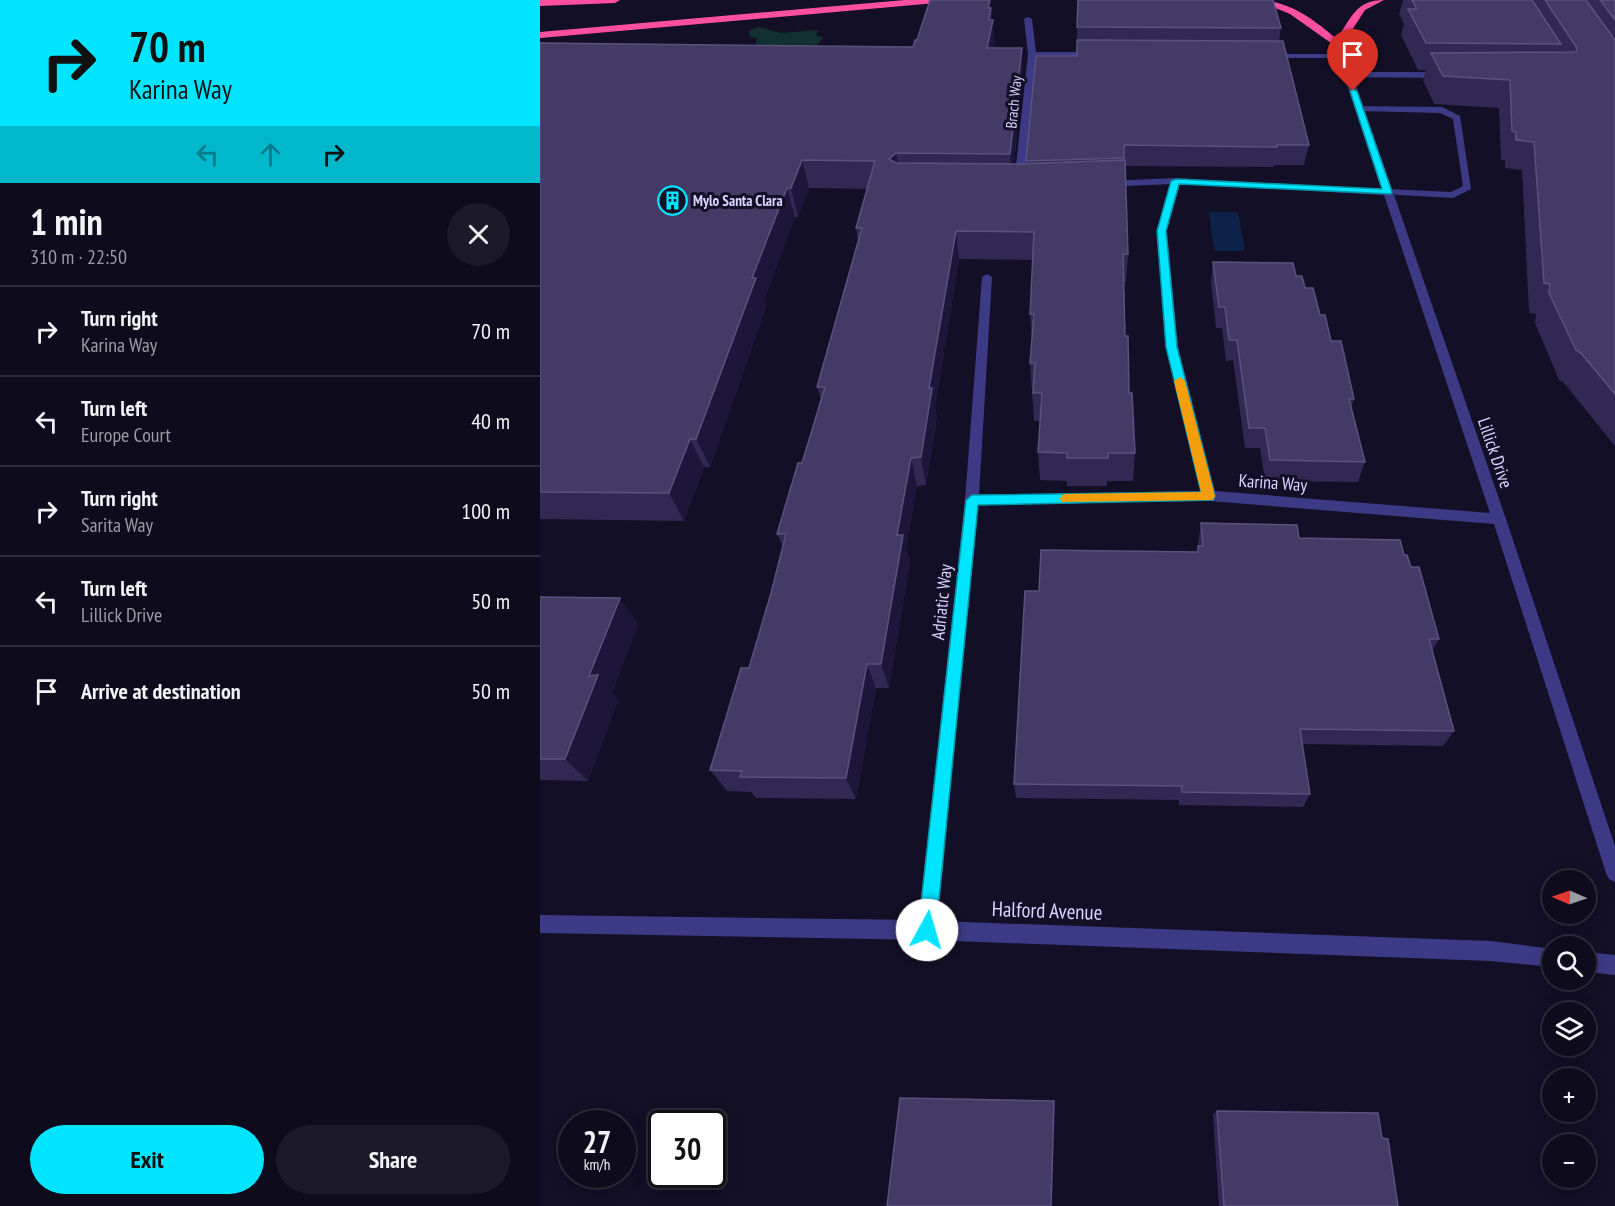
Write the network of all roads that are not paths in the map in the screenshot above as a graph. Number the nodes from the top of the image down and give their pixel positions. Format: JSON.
{"nodes":[{"id":1,"x":615,"y":0,"type":"edge"},
{"id":2,"x":936,"y":0,"type":"edge"},
{"id":3,"x":1261,"y":0,"type":"edge"},
{"id":4,"x":1379,"y":0,"type":"edge"},
{"id":5,"x":540,"y":3,"type":"edge"},
{"id":6,"x":1028,"y":19,"type":"dead end"},
{"id":7,"x":540,"y":35,"type":"edge"},
{"id":8,"x":1340,"y":51,"type":"junction"},
{"id":9,"x":1032,"y":54,"type":"junction"},
{"id":10,"x":1103,"y":54,"type":"edge"},
{"id":11,"x":1256,"y":56,"type":"edge"},
{"id":12,"x":1348,"y":75,"type":"junction"},
{"id":13,"x":1458,"y":75,"type":"edge"},
{"id":14,"x":1359,"y":108,"type":"junction"},
{"id":15,"x":1176,"y":181,"type":"junction"},
{"id":16,"x":1097,"y":184,"type":"edge"},
{"id":17,"x":1007,"y":187,"type":"edge"},
{"id":18,"x":1019,"y":187,"type":"junction"},
{"id":19,"x":1030,"y":187,"type":"edge"},
{"id":20,"x":1388,"y":192,"type":"junction"},
{"id":21,"x":987,"y":277,"type":"dead end"},
{"id":22,"x":1209,"y":496,"type":"junction"},
{"id":23,"x":972,"y":500,"type":"junction"},
{"id":24,"x":1499,"y":519,"type":"junction"},
{"id":25,"x":1615,"y":873,"type":"edge"},
{"id":26,"x":540,"y":924,"type":"edge"},
{"id":27,"x":927,"y":930,"type":"junction"},
{"id":28,"x":1542,"y":957,"type":"edge"},
{"id":29,"x":1596,"y":963,"type":"edge"},
{"id":30,"x":1615,"y":965,"type":"edge"}],
"edges":[{"from":1,"to":5,"type":"highway"},
{"from":2,"to":7,"type":"highway"},
{"from":3,"to":8,"type":"highway"},
{"from":4,"to":8,"type":"highway"},
{"from":6,"to":9,"type":"street","name":"Brach Way"},
{"from":8,"to":11,"type":"street"},
{"from":8,"to":12,"type":"street","name":"Lillick Drive"},
{"from":9,"to":10,"type":"street"},
{"from":9,"to":18,"type":"street","name":"Brach Way"},
{"from":12,"to":13,"type":"street"},
{"from":12,"to":14,"type":"street","name":"Lillick Drive"},
{"from":14,"to":20,"type":"street","name":"Lillick Drive"},
{"from":14,"to":20,"type":"street"},
{"from":15,"to":16,"type":"street"},
{"from":15,"to":20,"type":"street"},
{"from":15,"to":22,"type":"street"},
{"from":17,"to":18,"type":"street"},
{"from":18,"to":19,"type":"street"},
{"from":20,"to":24,"type":"street","name":"Lillick Drive"},
{"from":21,"to":23,"type":"street","name":"Adriatic Way"},
{"from":22,"to":23,"type":"street","name":"Karina Way"},
{"from":22,"to":24,"type":"street","name":"Karina Way"},
{"from":23,"to":27,"type":"street","name":"Adriatic Way"},
{"from":24,"to":25,"type":"street","name":"Lillick Drive"},
{"from":26,"to":27,"type":"street","name":"Halford Avenue"},
{"from":27,"to":28,"type":"street","name":"Halford Avenue"},
{"from":29,"to":30,"type":"street"}]}
